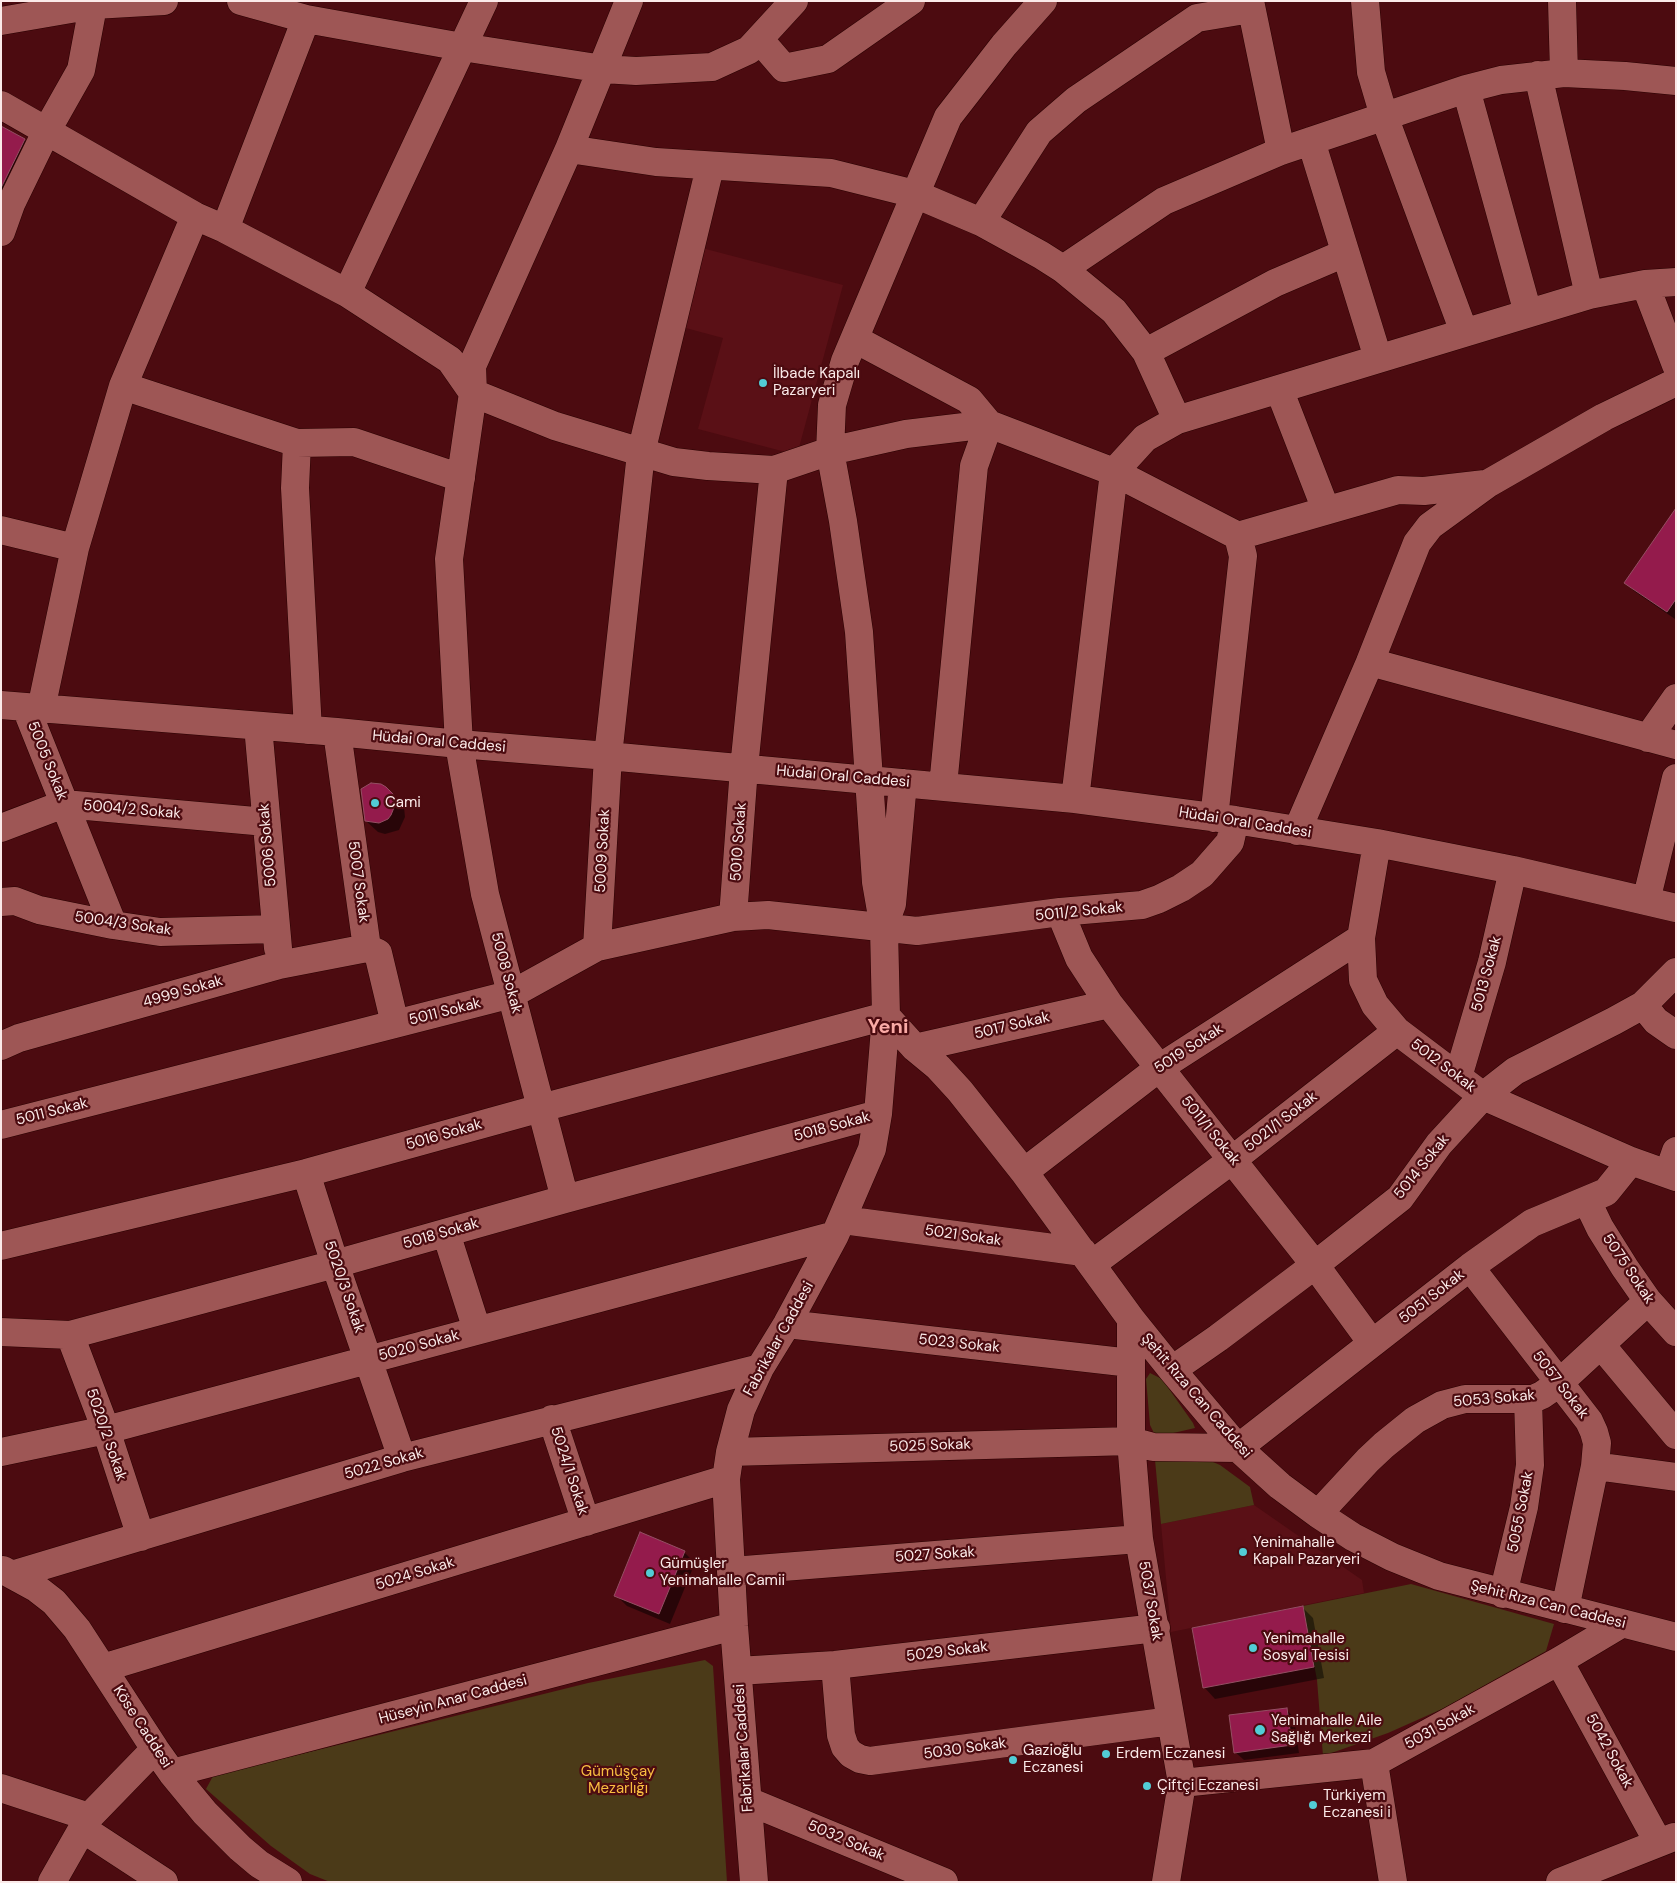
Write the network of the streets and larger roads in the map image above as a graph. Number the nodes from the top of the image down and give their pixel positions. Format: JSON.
{"nodes":[{"id":1,"x":164,"y":1,"type":"edge"},
{"id":2,"x":242,"y":1,"type":"edge"},
{"id":3,"x":484,"y":1,"type":"edge"},
{"id":4,"x":629,"y":1,"type":"edge"},
{"id":5,"x":794,"y":1,"type":"edge"},
{"id":6,"x":912,"y":1,"type":"edge"},
{"id":7,"x":1043,"y":1,"type":"edge"},
{"id":8,"x":1365,"y":1,"type":"edge"},
{"id":9,"x":1562,"y":1,"type":"edge"},
{"id":10,"x":94,"y":3,"type":"edge"},
{"id":11,"x":1251,"y":5,"type":"edge"},
{"id":12,"x":306,"y":19,"type":"junction"},
{"id":13,"x":1,"y":20,"type":"edge"},
{"id":14,"x":758,"y":39,"type":"junction"},
{"id":15,"x":462,"y":48,"type":"junction"},
{"id":16,"x":603,"y":69,"type":"junction"},
{"id":17,"x":1551,"y":74,"type":"junction"},
{"id":18,"x":1676,"y":82,"type":"edge"},
{"id":19,"x":1466,"y":89,"type":"junction"},
{"id":20,"x":1,"y":105,"type":"edge"},
{"id":21,"x":1384,"y":116,"type":"junction"},
{"id":22,"x":46,"y":132,"type":"junction"},
{"id":23,"x":1311,"y":141,"type":"junction"},
{"id":24,"x":569,"y":149,"type":"junction"},
{"id":25,"x":1281,"y":151,"type":"junction"},
{"id":26,"x":710,"y":166,"type":"junction"},
{"id":27,"x":915,"y":194,"type":"junction"},
{"id":28,"x":195,"y":216,"type":"junction"},
{"id":29,"x":981,"y":222,"type":"junction"},
{"id":30,"x":225,"y":229,"type":"junction"},
{"id":31,"x":1,"y":232,"type":"edge"},
{"id":32,"x":1345,"y":253,"type":"junction"},
{"id":33,"x":1063,"y":269,"type":"junction"},
{"id":34,"x":1676,"y":282,"type":"edge"},
{"id":35,"x":1645,"y":284,"type":"junction"},
{"id":36,"x":347,"y":293,"type":"junction"},
{"id":37,"x":1589,"y":295,"type":"junction"},
{"id":38,"x":1528,"y":313,"type":"junction"},
{"id":39,"x":1464,"y":332,"type":"junction"},
{"id":40,"x":855,"y":339,"type":"junction"},
{"id":41,"x":1146,"y":352,"type":"junction"},
{"id":42,"x":1378,"y":358,"type":"junction"},
{"id":43,"x":1676,"y":365,"type":"edge"},
{"id":44,"x":1676,"y":382,"type":"edge"},
{"id":45,"x":123,"y":386,"type":"junction"},
{"id":46,"x":1279,"y":389,"type":"junction"},
{"id":47,"x":474,"y":393,"type":"junction"},
{"id":48,"x":1177,"y":420,"type":"junction"},
{"id":49,"x":989,"y":424,"type":"junction"},
{"id":50,"x":297,"y":443,"type":"junction"},
{"id":51,"x":830,"y":451,"type":"junction"},
{"id":52,"x":642,"y":453,"type":"junction"},
{"id":53,"x":774,"y":470,"type":"junction"},
{"id":54,"x":1114,"y":472,"type":"junction"},
{"id":55,"x":461,"y":478,"type":"junction"},
{"id":56,"x":1489,"y":484,"type":"junction"},
{"id":57,"x":1326,"y":510,"type":"junction"},
{"id":58,"x":1,"y":530,"type":"edge"},
{"id":59,"x":1238,"y":536,"type":"junction"},
{"id":60,"x":75,"y":548,"type":"junction"},
{"id":61,"x":1370,"y":662,"type":"junction"},
{"id":62,"x":1676,"y":698,"type":"edge"},
{"id":63,"x":23,"y":707,"type":"edge"},
{"id":64,"x":258,"y":726,"type":"junction"},
{"id":65,"x":308,"y":730,"type":"junction"},
{"id":66,"x":337,"y":732,"type":"junction"},
{"id":67,"x":1648,"y":738,"type":"junction"},
{"id":68,"x":459,"y":744,"type":"junction"},
{"id":69,"x":1676,"y":745,"type":"edge"},
{"id":70,"x":608,"y":756,"type":"junction"},
{"id":71,"x":744,"y":768,"type":"junction"},
{"id":72,"x":1676,"y":778,"type":"edge"},
{"id":73,"x":870,"y":779,"type":"junction"},
{"id":74,"x":903,"y":783,"type":"junction"},
{"id":75,"x":943,"y":786,"type":"junction"},
{"id":76,"x":1075,"y":798,"type":"junction"},
{"id":77,"x":64,"y":804,"type":"junction"},
{"id":78,"x":1225,"y":819,"type":"junction"},
{"id":79,"x":266,"y":822,"type":"junction"},
{"id":80,"x":1,"y":828,"type":"edge"},
{"id":81,"x":1297,"y":831,"type":"junction"},
{"id":82,"x":1377,"y":843,"type":"junction"},
{"id":83,"x":1513,"y":870,"type":"junction"},
{"id":84,"x":1646,"y":901,"type":"junction"},
{"id":85,"x":1,"y":902,"type":"edge"},
{"id":86,"x":1676,"y":908,"type":"edge"},
{"id":87,"x":1060,"y":912,"type":"junction"},
{"id":88,"x":733,"y":917,"type":"junction"},
{"id":89,"x":113,"y":925,"type":"junction"},
{"id":90,"x":884,"y":928,"type":"junction"},
{"id":91,"x":276,"y":929,"type":"junction"},
{"id":92,"x":1361,"y":938,"type":"junction"},
{"id":93,"x":598,"y":947,"type":"junction"},
{"id":94,"x":368,"y":948,"type":"junction"},
{"id":95,"x":279,"y":965,"type":"junction"},
{"id":96,"x":1676,"y":972,"type":"edge"},
{"id":97,"x":512,"y":994,"type":"junction"},
{"id":98,"x":1109,"y":1004,"type":"junction"},
{"id":99,"x":1644,"y":1005,"type":"junction"},
{"id":100,"x":886,"y":1016,"type":"junction"},
{"id":101,"x":395,"y":1024,"type":"junction"},
{"id":102,"x":1397,"y":1031,"type":"junction"},
{"id":103,"x":1676,"y":1034,"type":"edge"},
{"id":104,"x":1,"y":1046,"type":"edge"},
{"id":105,"x":915,"y":1048,"type":"junction"},
{"id":106,"x":1159,"y":1068,"type":"junction"},
{"id":107,"x":1458,"y":1076,"type":"junction"},
{"id":108,"x":1483,"y":1096,"type":"junction"},
{"id":109,"x":541,"y":1108,"type":"junction"},
{"id":110,"x":878,"y":1114,"type":"junction"},
{"id":111,"x":1,"y":1125,"type":"edge"},
{"id":112,"x":1232,"y":1160,"type":"junction"},
{"id":113,"x":1631,"y":1160,"type":"junction"},
{"id":114,"x":1673,"y":1167,"type":"edge"},
{"id":115,"x":1024,"y":1172,"type":"junction"},
{"id":116,"x":306,"y":1173,"type":"junction"},
{"id":117,"x":565,"y":1199,"type":"junction"},
{"id":118,"x":1587,"y":1201,"type":"junction"},
{"id":119,"x":839,"y":1228,"type":"junction"},
{"id":120,"x":446,"y":1233,"type":"junction"},
{"id":121,"x":1,"y":1246,"type":"edge"},
{"id":122,"x":1088,"y":1258,"type":"junction"},
{"id":123,"x":335,"y":1264,"type":"junction"},
{"id":124,"x":1315,"y":1265,"type":"junction"},
{"id":125,"x":1470,"y":1267,"type":"junction"},
{"id":126,"x":1648,"y":1301,"type":"junction"},
{"id":127,"x":1131,"y":1319,"type":"junction"},
{"id":128,"x":787,"y":1324,"type":"junction"},
{"id":129,"x":477,"y":1330,"type":"junction"},
{"id":130,"x":1,"y":1332,"type":"edge"},
{"id":131,"x":1676,"y":1332,"type":"edge"},
{"id":132,"x":70,"y":1335,"type":"junction"},
{"id":133,"x":1372,"y":1343,"type":"junction"},
{"id":134,"x":1601,"y":1345,"type":"junction"},
{"id":135,"x":369,"y":1359,"type":"junction"},
{"id":136,"x":1131,"y":1363,"type":"junction"},
{"id":137,"x":760,"y":1368,"type":"junction"},
{"id":138,"x":1172,"y":1370,"type":"junction"},
{"id":139,"x":1558,"y":1384,"type":"junction"},
{"id":140,"x":1528,"y":1399,"type":"junction"},
{"id":141,"x":552,"y":1419,"type":"junction"},
{"id":142,"x":106,"y":1430,"type":"junction"},
{"id":143,"x":1676,"y":1435,"type":"edge"},
{"id":144,"x":1131,"y":1441,"type":"junction"},
{"id":145,"x":1238,"y":1448,"type":"junction"},
{"id":146,"x":1,"y":1452,"type":"edge"},
{"id":147,"x":730,"y":1452,"type":"junction"},
{"id":148,"x":402,"y":1458,"type":"junction"},
{"id":149,"x":1596,"y":1466,"type":"junction"},
{"id":150,"x":1676,"y":1477,"type":"edge"},
{"id":151,"x":726,"y":1479,"type":"junction"},
{"id":152,"x":1318,"y":1514,"type":"junction"},
{"id":153,"x":586,"y":1522,"type":"junction"},
{"id":154,"x":141,"y":1537,"type":"junction"},
{"id":155,"x":1139,"y":1540,"type":"junction"},
{"id":156,"x":732,"y":1571,"type":"junction"},
{"id":157,"x":7,"y":1573,"type":"edge"},
{"id":158,"x":1503,"y":1594,"type":"junction"},
{"id":159,"x":1565,"y":1609,"type":"junction"},
{"id":160,"x":1621,"y":1624,"type":"junction"},
{"id":161,"x":734,"y":1626,"type":"junction"},
{"id":162,"x":1156,"y":1628,"type":"junction"},
{"id":163,"x":1676,"y":1637,"type":"edge"},
{"id":164,"x":1559,"y":1661,"type":"junction"},
{"id":165,"x":835,"y":1665,"type":"junction"},
{"id":166,"x":103,"y":1668,"type":"junction"},
{"id":167,"x":738,"y":1671,"type":"junction"},
{"id":168,"x":1171,"y":1721,"type":"junction"},
{"id":169,"x":155,"y":1749,"type":"junction"},
{"id":170,"x":1374,"y":1763,"type":"junction"},
{"id":171,"x":172,"y":1773,"type":"junction"},
{"id":172,"x":1182,"y":1783,"type":"junction"},
{"id":173,"x":1,"y":1788,"type":"edge"},
{"id":174,"x":748,"y":1801,"type":"junction"},
{"id":175,"x":86,"y":1823,"type":"junction"},
{"id":176,"x":1667,"y":1839,"type":"edge"},
{"id":177,"x":52,"y":1882,"type":"edge"},
{"id":178,"x":164,"y":1882,"type":"edge"},
{"id":179,"x":288,"y":1882,"type":"edge"},
{"id":180,"x":754,"y":1882,"type":"edge"},
{"id":181,"x":944,"y":1882,"type":"edge"},
{"id":182,"x":1166,"y":1882,"type":"edge"},
{"id":183,"x":1392,"y":1882,"type":"edge"},
{"id":184,"x":1560,"y":1882,"type":"edge"}],
"edges":[{"from":1,"to":10,"type":"street"},
{"from":2,"to":12,"type":"street"},
{"from":3,"to":15,"type":"street"},
{"from":4,"to":16,"type":"street","name":"5008 Sokak"},
{"from":5,"to":14,"type":"street"},
{"from":6,"to":14,"type":"street"},
{"from":7,"to":27,"type":"street","name":"Fabrikalar Caddesi"},
{"from":8,"to":21,"type":"street"},
{"from":9,"to":17,"type":"street"},
{"from":10,"to":13,"type":"street"},
{"from":10,"to":22,"type":"street"},
{"from":11,"to":25,"type":"street"},
{"from":11,"to":29,"type":"street"},
{"from":12,"to":15,"type":"street"},
{"from":12,"to":30,"type":"street"},
{"from":14,"to":16,"type":"street"},
{"from":15,"to":16,"type":"street"},
{"from":15,"to":36,"type":"street"},
{"from":16,"to":24,"type":"street","name":"5008 Sokak"},
{"from":17,"to":18,"type":"street"},
{"from":17,"to":19,"type":"street"},
{"from":17,"to":37,"type":"street"},
{"from":19,"to":21,"type":"street"},
{"from":19,"to":38,"type":"street"},
{"from":20,"to":22,"type":"street"},
{"from":21,"to":23,"type":"street"},
{"from":21,"to":39,"type":"street"},
{"from":22,"to":28,"type":"street"},
{"from":22,"to":31,"type":"street"},
{"from":23,"to":25,"type":"street"},
{"from":23,"to":32,"type":"street"},
{"from":24,"to":26,"type":"street"},
{"from":24,"to":47,"type":"street","name":"5008 Sokak"},
{"from":25,"to":33,"type":"street"},
{"from":26,"to":27,"type":"street"},
{"from":26,"to":52,"type":"street","name":"5009 Sokak"},
{"from":27,"to":29,"type":"street"},
{"from":27,"to":40,"type":"street","name":"Fabrikalar Caddesi"},
{"from":28,"to":30,"type":"street"},
{"from":28,"to":45,"type":"street"},
{"from":29,"to":33,"type":"street"},
{"from":30,"to":36,"type":"street"},
{"from":32,"to":41,"type":"street"},
{"from":32,"to":42,"type":"street"},
{"from":33,"to":41,"type":"street"},
{"from":34,"to":35,"type":"street"},
{"from":35,"to":37,"type":"street"},
{"from":35,"to":43,"type":"street"},
{"from":36,"to":47,"type":"street"},
{"from":37,"to":38,"type":"street"},
{"from":38,"to":39,"type":"street"},
{"from":39,"to":42,"type":"street"},
{"from":40,"to":49,"type":"street"},
{"from":40,"to":51,"type":"street","name":"Fabrikalar Caddesi"},
{"from":41,"to":48,"type":"street"},
{"from":42,"to":46,"type":"street"},
{"from":44,"to":56,"type":"street"},
{"from":45,"to":50,"type":"street"},
{"from":45,"to":60,"type":"street"},
{"from":46,"to":48,"type":"street"},
{"from":46,"to":57,"type":"street"},
{"from":47,"to":52,"type":"street"},
{"from":47,"to":55,"type":"street","name":"5008 Sokak"},
{"from":48,"to":54,"type":"street"},
{"from":49,"to":51,"type":"street"},
{"from":49,"to":54,"type":"street"},
{"from":49,"to":75,"type":"street"},
{"from":50,"to":55,"type":"street"},
{"from":50,"to":65,"type":"street"},
{"from":51,"to":53,"type":"street"},
{"from":51,"to":73,"type":"street","name":"Fabrikalar Caddesi"},
{"from":52,"to":53,"type":"street"},
{"from":52,"to":70,"type":"street","name":"5009 Sokak"},
{"from":53,"to":71,"type":"street","name":"5010 Sokak"},
{"from":54,"to":59,"type":"street"},
{"from":54,"to":76,"type":"street"},
{"from":55,"to":68,"type":"street","name":"5008 Sokak"},
{"from":56,"to":57,"type":"street"},
{"from":56,"to":61,"type":"street"},
{"from":57,"to":59,"type":"street"},
{"from":58,"to":60,"type":"street"},
{"from":59,"to":78,"type":"street","name":"5011/2 Sokak"},
{"from":60,"to":63,"type":"street"},
{"from":61,"to":67,"type":"street"},
{"from":61,"to":81,"type":"street"},
{"from":62,"to":67,"type":"street"},
{"from":63,"to":64,"type":"street","name":"Hüdai Oral Caddesi"},
{"from":63,"to":77,"type":"street","name":"5005 Sokak"},
{"from":64,"to":65,"type":"street","name":"Hüdai Oral Caddesi"},
{"from":64,"to":79,"type":"street","name":"5006 Sokak"},
{"from":65,"to":66,"type":"street","name":"Hüdai Oral Caddesi"},
{"from":66,"to":68,"type":"street","name":"Hüdai Oral Caddesi"},
{"from":66,"to":94,"type":"street","name":"5007 Sokak"},
{"from":67,"to":69,"type":"street"},
{"from":68,"to":70,"type":"street","name":"Hüdai Oral Caddesi"},
{"from":68,"to":97,"type":"street","name":"5008 Sokak"},
{"from":70,"to":71,"type":"street","name":"Hüdai Oral Caddesi"},
{"from":70,"to":93,"type":"street","name":"5009 Sokak"},
{"from":71,"to":73,"type":"street","name":"Hüdai Oral Caddesi"},
{"from":71,"to":88,"type":"street","name":"5010 Sokak"},
{"from":72,"to":84,"type":"street"},
{"from":73,"to":74,"type":"street","name":"Hüdai Oral Caddesi"},
{"from":73,"to":90,"type":"street","name":"Fabrikalar Caddesi"},
{"from":74,"to":75,"type":"street","name":"Hüdai Oral Caddesi"},
{"from":74,"to":90,"type":"street","name":"Fabrikalar Caddesi"},
{"from":75,"to":76,"type":"street","name":"Hüdai Oral Caddesi"},
{"from":76,"to":78,"type":"street","name":"Hüdai Oral Caddesi"},
{"from":77,"to":79,"type":"street","name":"5004/2 Sokak"},
{"from":77,"to":80,"type":"street","name":"5004/2 Sokak"},
{"from":77,"to":89,"type":"street","name":"5005 Sokak"},
{"from":78,"to":81,"type":"street","name":"Hüdai Oral Caddesi"},
{"from":78,"to":87,"type":"street","name":"5011/2 Sokak"},
{"from":79,"to":91,"type":"street","name":"5006 Sokak"},
{"from":81,"to":82,"type":"street","name":"Hüdai Oral Caddesi"},
{"from":82,"to":83,"type":"street","name":"Hüdai Oral Caddesi"},
{"from":82,"to":92,"type":"street","name":"5012 Sokak"},
{"from":83,"to":84,"type":"street","name":"Hüdai Oral Caddesi"},
{"from":83,"to":107,"type":"street","name":"5013 Sokak"},
{"from":84,"to":86,"type":"street","name":"Hüdai Oral Caddesi"},
{"from":85,"to":89,"type":"street","name":"5004/3 Sokak"},
{"from":87,"to":90,"type":"street","name":"5011/2 Sokak"},
{"from":87,"to":98,"type":"street","name":"5011/1 Sokak"},
{"from":88,"to":90,"type":"street","name":"5011 Sokak"},
{"from":88,"to":93,"type":"street","name":"5011 Sokak"},
{"from":89,"to":91,"type":"street","name":"5004/3 Sokak"},
{"from":90,"to":100,"type":"street","name":"Fabrikalar Caddesi"},
{"from":91,"to":95,"type":"street","name":"5006 Sokak"},
{"from":92,"to":102,"type":"street","name":"5012 Sokak"},
{"from":92,"to":106,"type":"street","name":"5019 Sokak"},
{"from":93,"to":97,"type":"street","name":"5011 Sokak"},
{"from":94,"to":95,"type":"street","name":"4999 Sokak"},
{"from":94,"to":101,"type":"street","name":"5007 Sokak"},
{"from":95,"to":104,"type":"street","name":"4999 Sokak"},
{"from":96,"to":99,"type":"street","name":"5014 Sokak"},
{"from":97,"to":101,"type":"street","name":"5011 Sokak"},
{"from":97,"to":109,"type":"street","name":"5008 Sokak"},
{"from":98,"to":105,"type":"street","name":"5017 Sokak"},
{"from":98,"to":106,"type":"street","name":"5011/1 Sokak"},
{"from":99,"to":103,"type":"street"},
{"from":99,"to":108,"type":"street","name":"5014 Sokak"},
{"from":100,"to":105,"type":"street","name":"Şehit Rıza Can Caddesi"},
{"from":100,"to":109,"type":"street","name":"5016 Sokak"},
{"from":100,"to":110,"type":"street","name":"Fabrikalar Caddesi"},
{"from":101,"to":111,"type":"street","name":"5011 Sokak"},
{"from":102,"to":107,"type":"street","name":"5012 Sokak"},
{"from":102,"to":112,"type":"street","name":"5021/1 Sokak"},
{"from":105,"to":115,"type":"street","name":"Şehit Rıza Can Caddesi"},
{"from":106,"to":112,"type":"street","name":"5011/1 Sokak"},
{"from":106,"to":115,"type":"street","name":"5019 Sokak"},
{"from":107,"to":108,"type":"street","name":"5012 Sokak"},
{"from":108,"to":113,"type":"street","name":"5012 Sokak"},
{"from":108,"to":124,"type":"street","name":"5014 Sokak"},
{"from":109,"to":116,"type":"street","name":"5016 Sokak"},
{"from":109,"to":117,"type":"street","name":"5008 Sokak"},
{"from":110,"to":117,"type":"street","name":"5018 Sokak"},
{"from":110,"to":119,"type":"street","name":"Fabrikalar Caddesi"},
{"from":112,"to":122,"type":"street","name":"5021/1 Sokak"},
{"from":112,"to":124,"type":"street","name":"5011/1 Sokak"},
{"from":113,"to":114,"type":"street","name":"5012 Sokak"},
{"from":113,"to":118,"type":"street","name":"5051 Sokak"},
{"from":115,"to":122,"type":"street","name":"Şehit Rıza Can Caddesi"},
{"from":116,"to":121,"type":"street","name":"5016 Sokak"},
{"from":116,"to":123,"type":"street","name":"5020/3 Sokak"},
{"from":117,"to":120,"type":"street","name":"5018 Sokak"},
{"from":118,"to":125,"type":"street","name":"5051 Sokak"},
{"from":118,"to":126,"type":"street","name":"5075 Sokak"},
{"from":119,"to":122,"type":"street","name":"5021 Sokak"},
{"from":119,"to":128,"type":"street","name":"Fabrikalar Caddesi"},
{"from":119,"to":129,"type":"street","name":"5020 Sokak"},
{"from":120,"to":123,"type":"street","name":"5018 Sokak"},
{"from":120,"to":129,"type":"street"},
{"from":122,"to":127,"type":"street","name":"Şehit Rıza Can Caddesi"},
{"from":123,"to":132,"type":"street","name":"5018 Sokak"},
{"from":123,"to":135,"type":"street","name":"5020/3 Sokak"},
{"from":124,"to":133,"type":"street","name":"5011/1 Sokak"},
{"from":124,"to":138,"type":"street","name":"5014 Sokak"},
{"from":125,"to":133,"type":"street","name":"5051 Sokak"},
{"from":125,"to":139,"type":"street","name":"5057 Sokak"},
{"from":126,"to":131,"type":"street","name":"5075 Sokak"},
{"from":126,"to":134,"type":"street","name":"5053 Sokak"},
{"from":127,"to":136,"type":"street","name":"5037 Sokak"},
{"from":127,"to":138,"type":"street","name":"Şehit Rıza Can Caddesi"},
{"from":128,"to":136,"type":"street","name":"5023 Sokak"},
{"from":128,"to":137,"type":"street","name":"Fabrikalar Caddesi"},
{"from":129,"to":135,"type":"street","name":"5020 Sokak"},
{"from":130,"to":132,"type":"street","name":"5018 Sokak"},
{"from":132,"to":142,"type":"street","name":"5020/2 Sokak"},
{"from":133,"to":145,"type":"street","name":"5051 Sokak"},
{"from":134,"to":139,"type":"street","name":"5053 Sokak"},
{"from":134,"to":143,"type":"street"},
{"from":135,"to":142,"type":"street","name":"5020 Sokak"},
{"from":135,"to":148,"type":"street","name":"5020/3 Sokak"},
{"from":136,"to":144,"type":"street","name":"5037 Sokak"},
{"from":137,"to":141,"type":"street","name":"5022 Sokak"},
{"from":137,"to":147,"type":"street","name":"Fabrikalar Caddesi"},
{"from":138,"to":145,"type":"street","name":"Şehit Rıza Can Caddesi"},
{"from":139,"to":140,"type":"street","name":"5053 Sokak"},
{"from":139,"to":149,"type":"street","name":"5057 Sokak"},
{"from":140,"to":152,"type":"street","name":"5053 Sokak"},
{"from":140,"to":158,"type":"street","name":"5055 Sokak"},
{"from":141,"to":148,"type":"street","name":"5022 Sokak"},
{"from":141,"to":153,"type":"street","name":"5024/1 Sokak"},
{"from":142,"to":146,"type":"street","name":"5020 Sokak"},
{"from":142,"to":154,"type":"street","name":"5020/2 Sokak"},
{"from":144,"to":145,"type":"street","name":"5025 Sokak"},
{"from":144,"to":147,"type":"street","name":"5025 Sokak"},
{"from":144,"to":155,"type":"street","name":"5037 Sokak"},
{"from":145,"to":152,"type":"street","name":"Şehit Rıza Can Caddesi"},
{"from":147,"to":151,"type":"street","name":"Fabrikalar Caddesi"},
{"from":148,"to":154,"type":"street","name":"5022 Sokak"},
{"from":149,"to":150,"type":"street"},
{"from":149,"to":159,"type":"street","name":"5057 Sokak"},
{"from":151,"to":153,"type":"street","name":"5024 Sokak"},
{"from":151,"to":156,"type":"street","name":"Fabrikalar Caddesi"},
{"from":152,"to":158,"type":"street","name":"Şehit Rıza Can Caddesi"},
{"from":153,"to":166,"type":"street","name":"5024 Sokak"},
{"from":154,"to":157,"type":"street","name":"5022 Sokak"},
{"from":155,"to":156,"type":"street","name":"5027 Sokak"},
{"from":155,"to":162,"type":"street","name":"5037 Sokak"},
{"from":156,"to":161,"type":"street","name":"Fabrikalar Caddesi"},
{"from":157,"to":166,"type":"street","name":"Köse Caddesi"},
{"from":158,"to":159,"type":"street","name":"Şehit Rıza Can Caddesi"},
{"from":159,"to":160,"type":"street","name":"Şehit Rıza Can Caddesi"},
{"from":160,"to":163,"type":"street","name":"Şehit Rıza Can Caddesi"},
{"from":160,"to":164,"type":"street","name":"5031 Sokak"},
{"from":161,"to":167,"type":"street","name":"Fabrikalar Caddesi"},
{"from":161,"to":171,"type":"street","name":"Hüseyin Anar Caddesi"},
{"from":162,"to":165,"type":"street","name":"5029 Sokak"},
{"from":162,"to":168,"type":"street","name":"5037 Sokak"},
{"from":164,"to":170,"type":"street","name":"5031 Sokak"},
{"from":164,"to":176,"type":"street","name":"5042 Sokak"},
{"from":165,"to":167,"type":"street","name":"5029 Sokak"},
{"from":165,"to":168,"type":"street","name":"5030 Sokak"},
{"from":166,"to":169,"type":"street","name":"Köse Caddesi"},
{"from":167,"to":174,"type":"street","name":"Fabrikalar Caddesi"},
{"from":168,"to":172,"type":"street","name":"5037 Sokak"},
{"from":169,"to":171,"type":"street","name":"Köse Caddesi"},
{"from":169,"to":175,"type":"street"},
{"from":170,"to":172,"type":"street","name":"5031 Sokak"},
{"from":170,"to":183,"type":"street"},
{"from":171,"to":179,"type":"street","name":"Köse Caddesi"},
{"from":172,"to":182,"type":"street","name":"5037 Sokak"},
{"from":173,"to":175,"type":"street"},
{"from":174,"to":180,"type":"street","name":"Fabrikalar Caddesi"},
{"from":174,"to":181,"type":"street","name":"5032 Sokak"},
{"from":175,"to":177,"type":"street"},
{"from":175,"to":178,"type":"street"},
{"from":176,"to":184,"type":"street"}]}
